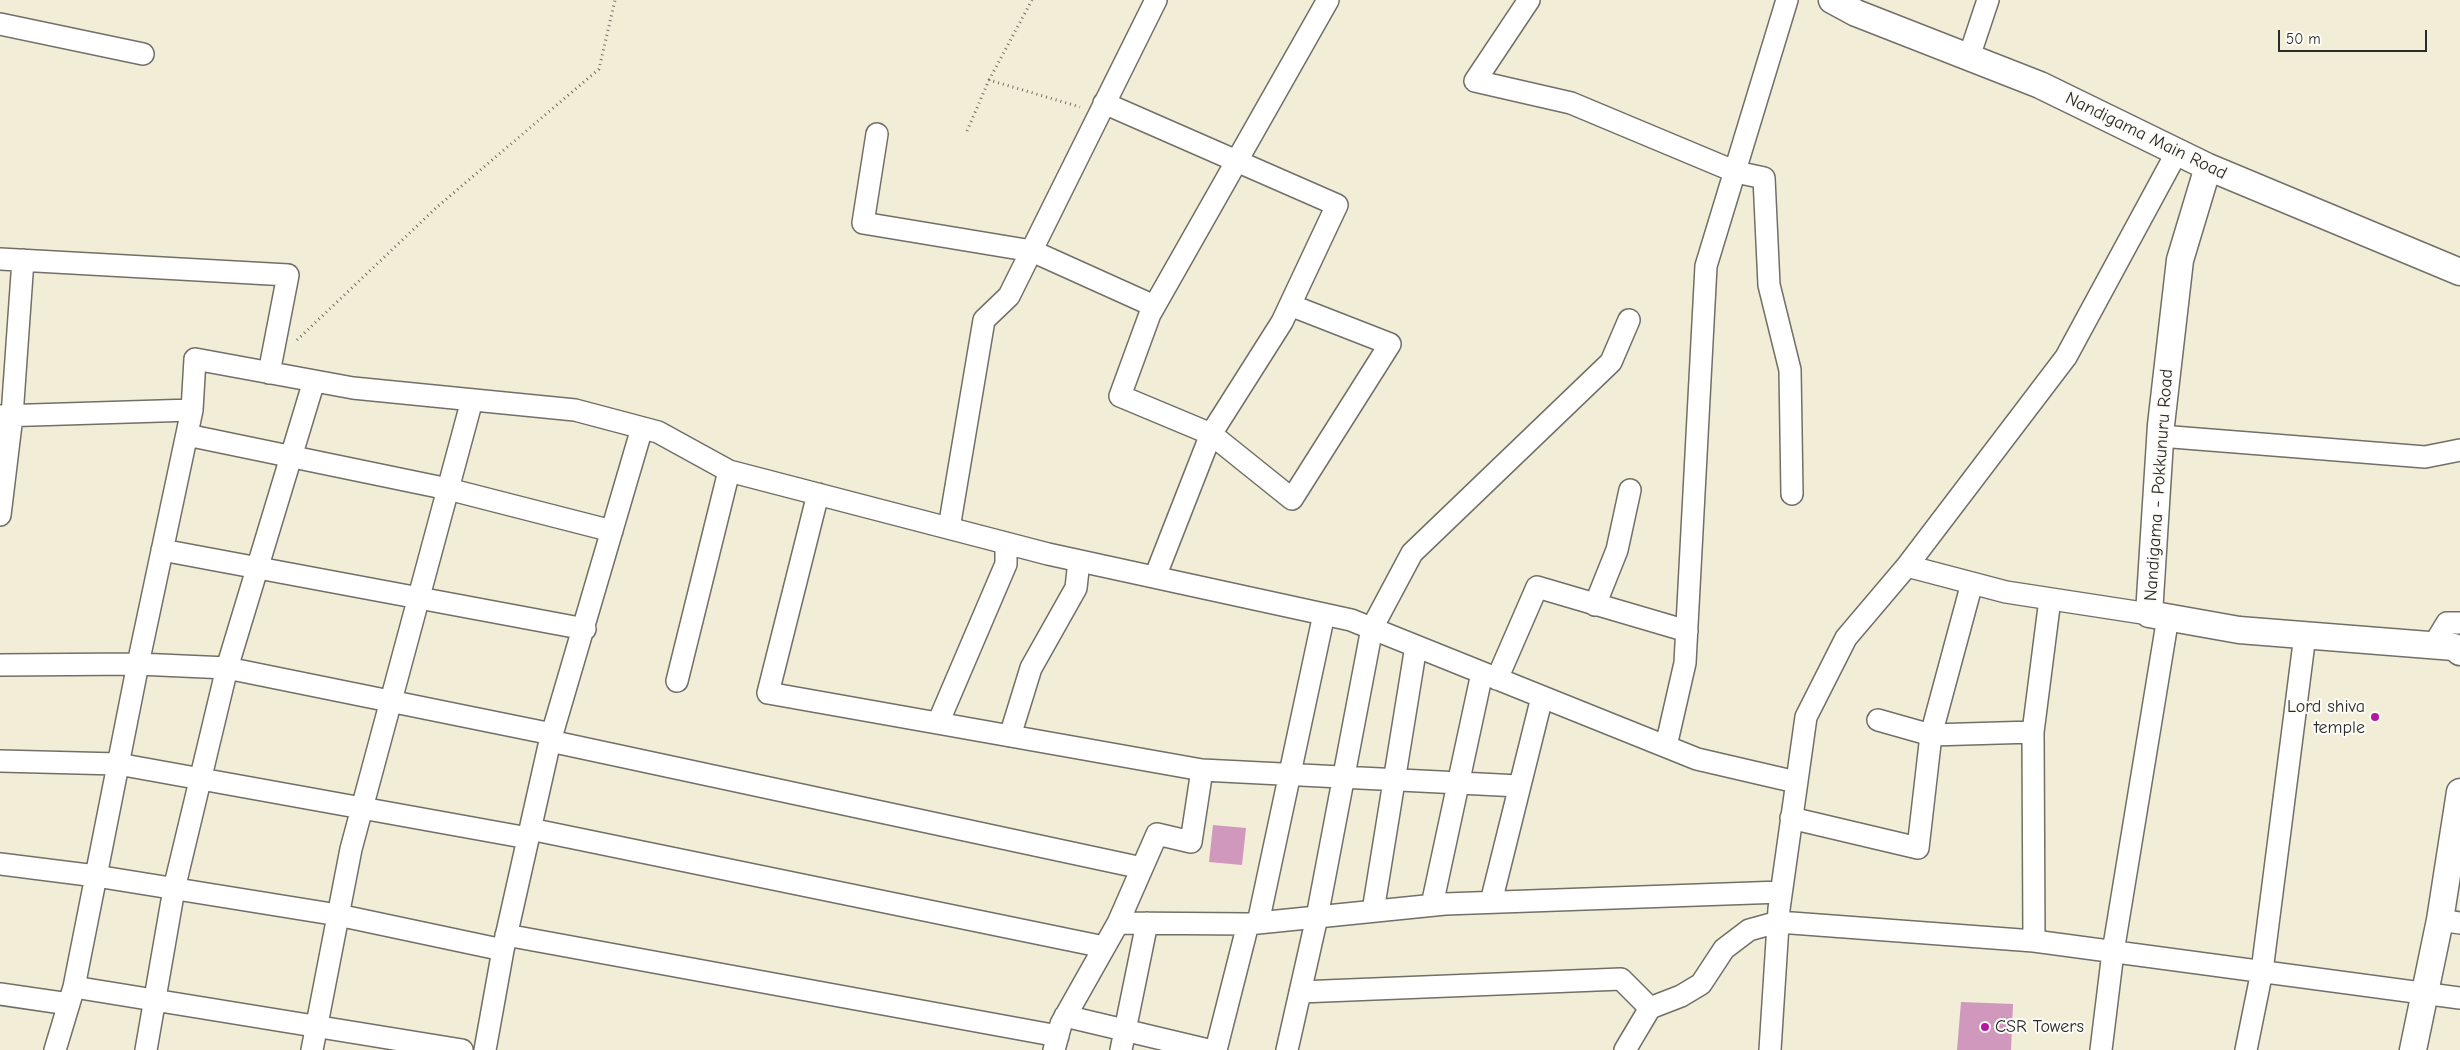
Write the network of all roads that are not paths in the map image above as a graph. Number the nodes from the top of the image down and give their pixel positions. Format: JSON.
{"nodes":[{"id":1,"x":1156,"y":0,"type":"edge"},
{"id":2,"x":1328,"y":0,"type":"edge"},
{"id":3,"x":1529,"y":0,"type":"edge"},
{"id":4,"x":1787,"y":0,"type":"edge"},
{"id":5,"x":1832,"y":0,"type":"edge"},
{"id":6,"x":1988,"y":0,"type":"edge"},
{"id":7,"x":0,"y":24,"type":"edge"},
{"id":8,"x":143,"y":54,"type":"dead end"},
{"id":9,"x":1969,"y":57,"type":"junction"},
{"id":10,"x":1102,"y":108,"type":"junction"},
{"id":11,"x":877,"y":134,"type":"dead end"},
{"id":12,"x":2177,"y":152,"type":"junction"},
{"id":13,"x":1235,"y":160,"type":"junction"},
{"id":14,"x":2208,"y":167,"type":"junction"},
{"id":15,"x":1736,"y":172,"type":"junction"},
{"id":16,"x":1032,"y":251,"type":"junction"},
{"id":17,"x":0,"y":258,"type":"edge"},
{"id":18,"x":23,"y":260,"type":"junction"},
{"id":19,"x":2460,"y":272,"type":"edge"},
{"id":20,"x":1290,"y":305,"type":"junction"},
{"id":21,"x":1154,"y":306,"type":"junction"},
{"id":22,"x":1629,"y":320,"type":"dead end"},
{"id":23,"x":269,"y":373,"type":"junction"},
{"id":24,"x":314,"y":381,"type":"junction"},
{"id":25,"x":472,"y":400,"type":"junction"},
{"id":26,"x":192,"y":410,"type":"junction"},
{"id":27,"x":6,"y":416,"type":"edge"},
{"id":28,"x":642,"y":428,"type":"junction"},
{"id":29,"x":1211,"y":434,"type":"junction"},
{"id":30,"x":187,"y":435,"type":"junction"},
{"id":31,"x":2160,"y":436,"type":"junction"},
{"id":32,"x":2460,"y":450,"type":"edge"},
{"id":33,"x":291,"y":457,"type":"junction"},
{"id":34,"x":729,"y":471,"type":"junction"},
{"id":35,"x":448,"y":489,"type":"junction"},
{"id":36,"x":1630,"y":490,"type":"dead end"},
{"id":37,"x":818,"y":494,"type":"junction"},
{"id":38,"x":1792,"y":494,"type":"dead end"},
{"id":39,"x":0,"y":515,"type":"edge"},
{"id":40,"x":950,"y":528,"type":"junction"},
{"id":41,"x":612,"y":531,"type":"junction"},
{"id":42,"x":1006,"y":543,"type":"junction"},
{"id":43,"x":162,"y":550,"type":"junction"},
{"id":44,"x":1079,"y":561,"type":"junction"},
{"id":45,"x":1907,"y":566,"type":"junction"},
{"id":46,"x":257,"y":568,"type":"junction"},
{"id":47,"x":1155,"y":577,"type":"junction"},
{"id":48,"x":1972,"y":583,"type":"junction"},
{"id":49,"x":419,"y":598,"type":"junction"},
{"id":50,"x":2050,"y":599,"type":"junction"},
{"id":51,"x":1595,"y":605,"type":"junction"},
{"id":52,"x":1324,"y":614,"type":"junction"},
{"id":53,"x":2159,"y":615,"type":"junction"},
{"id":54,"x":2460,"y":623,"type":"edge"},
{"id":55,"x":1372,"y":628,"type":"junction"},
{"id":56,"x":584,"y":629,"type":"junction"},
{"id":57,"x":1687,"y":631,"type":"junction"},
{"id":58,"x":2304,"y":635,"type":"junction"},
{"id":59,"x":1416,"y":646,"type":"junction"},
{"id":60,"x":2433,"y":646,"type":"junction"},
{"id":61,"x":2460,"y":652,"type":"edge"},
{"id":62,"x":138,"y":664,"type":"junction"},
{"id":63,"x":0,"y":665,"type":"edge"},
{"id":64,"x":226,"y":668,"type":"junction"},
{"id":65,"x":1489,"y":676,"type":"junction"},
{"id":66,"x":678,"y":682,"type":"dead end"},
{"id":67,"x":1542,"y":697,"type":"junction"},
{"id":68,"x":391,"y":701,"type":"junction"},
{"id":69,"x":1878,"y":720,"type":"dead end"},
{"id":70,"x":938,"y":723,"type":"junction"},
{"id":71,"x":2034,"y":732,"type":"junction"},
{"id":72,"x":1010,"y":736,"type":"junction"},
{"id":73,"x":1931,"y":736,"type":"junction"},
{"id":74,"x":551,"y":737,"type":"junction"},
{"id":75,"x":1666,"y":746,"type":"junction"},
{"id":76,"x":0,"y":761,"type":"edge"},
{"id":77,"x":118,"y":764,"type":"junction"},
{"id":78,"x":1202,"y":770,"type":"junction"},
{"id":79,"x":1290,"y":774,"type":"junction"},
{"id":80,"x":1344,"y":778,"type":"junction"},
{"id":81,"x":200,"y":779,"type":"junction"},
{"id":82,"x":1394,"y":780,"type":"junction"},
{"id":83,"x":1796,"y":782,"type":"junction"},
{"id":84,"x":1458,"y":783,"type":"junction"},
{"id":85,"x":1519,"y":786,"type":"junction"},
{"id":86,"x":2460,"y":792,"type":"edge"},
{"id":87,"x":362,"y":808,"type":"junction"},
{"id":88,"x":1791,"y":818,"type":"junction"},
{"id":89,"x":529,"y":834,"type":"junction"},
{"id":90,"x":0,"y":864,"type":"edge"},
{"id":91,"x":1142,"y":868,"type":"junction"},
{"id":92,"x":96,"y":876,"type":"junction"},
{"id":93,"x":174,"y":889,"type":"junction"},
{"id":94,"x":1781,"y":892,"type":"junction"},
{"id":95,"x":1491,"y":902,"type":"junction"},
{"id":96,"x":1432,"y":906,"type":"junction"},
{"id":97,"x":1373,"y":911,"type":"junction"},
{"id":98,"x":338,"y":915,"type":"junction"},
{"id":99,"x":1317,"y":917,"type":"junction"},
{"id":100,"x":1778,"y":922,"type":"junction"},
{"id":101,"x":2450,"y":922,"type":"edge"},
{"id":102,"x":1118,"y":923,"type":"junction"},
{"id":103,"x":1147,"y":923,"type":"junction"},
{"id":104,"x":1253,"y":923,"type":"junction"},
{"id":105,"x":2034,"y":941,"type":"junction"},
{"id":106,"x":504,"y":943,"type":"junction"},
{"id":107,"x":1104,"y":947,"type":"junction"},
{"id":108,"x":2114,"y":952,"type":"junction"},
{"id":109,"x":2262,"y":971,"type":"junction"},
{"id":110,"x":1300,"y":992,"type":"junction"},
{"id":111,"x":0,"y":994,"type":"edge"},
{"id":112,"x":2425,"y":994,"type":"junction"},
{"id":113,"x":72,"y":995,"type":"junction"},
{"id":114,"x":2460,"y":998,"type":"edge"},
{"id":115,"x":155,"y":1000,"type":"junction"},
{"id":116,"x":1650,"y":1008,"type":"junction"},
{"id":117,"x":316,"y":1027,"type":"junction"},
{"id":118,"x":1059,"y":1034,"type":"edge"},
{"id":119,"x":1124,"y":1041,"type":"edge"},
{"id":120,"x":55,"y":1050,"type":"edge"},
{"id":121,"x":146,"y":1050,"type":"edge"},
{"id":122,"x":312,"y":1050,"type":"edge"},
{"id":123,"x":462,"y":1050,"type":"edge"},
{"id":124,"x":485,"y":1050,"type":"edge"},
{"id":125,"x":1208,"y":1050,"type":"edge"},
{"id":126,"x":1216,"y":1050,"type":"edge"},
{"id":127,"x":1286,"y":1050,"type":"edge"},
{"id":128,"x":1625,"y":1050,"type":"edge"},
{"id":129,"x":1770,"y":1050,"type":"edge"},
{"id":130,"x":2101,"y":1050,"type":"edge"},
{"id":131,"x":2246,"y":1050,"type":"edge"},
{"id":132,"x":2413,"y":1050,"type":"edge"}],
"edges":[{"from":1,"to":10,"type":"street"},
{"from":2,"to":13,"type":"street"},
{"from":3,"to":15,"type":"street"},
{"from":4,"to":15,"type":"street"},
{"from":5,"to":9,"type":"street","name":"Nandigama Main Road"},
{"from":6,"to":9,"type":"street"},
{"from":7,"to":8,"type":"street"},
{"from":9,"to":12,"type":"street","name":"Nandigama Main Road"},
{"from":10,"to":13,"type":"street"},
{"from":10,"to":16,"type":"street"},
{"from":11,"to":16,"type":"street"},
{"from":12,"to":14,"type":"street","name":"Nandigama Main Road"},
{"from":12,"to":45,"type":"street"},
{"from":13,"to":20,"type":"street"},
{"from":13,"to":21,"type":"street"},
{"from":14,"to":19,"type":"street","name":"Nandigama Main Road"},
{"from":14,"to":31,"type":"street","name":"Nandigama - Pokkunuru Road"},
{"from":15,"to":38,"type":"street"},
{"from":15,"to":57,"type":"street"},
{"from":16,"to":21,"type":"street"},
{"from":16,"to":40,"type":"street"},
{"from":17,"to":18,"type":"street"},
{"from":18,"to":23,"type":"street"},
{"from":18,"to":27,"type":"street"},
{"from":20,"to":29,"type":"street"},
{"from":20,"to":29,"type":"street"},
{"from":21,"to":29,"type":"street"},
{"from":22,"to":55,"type":"street"},
{"from":23,"to":24,"type":"street"},
{"from":23,"to":26,"type":"street"},
{"from":24,"to":25,"type":"street"},
{"from":24,"to":33,"type":"street"},
{"from":25,"to":28,"type":"street"},
{"from":25,"to":35,"type":"street"},
{"from":26,"to":27,"type":"street"},
{"from":26,"to":30,"type":"street"},
{"from":27,"to":39,"type":"street"},
{"from":28,"to":34,"type":"street"},
{"from":28,"to":41,"type":"street"},
{"from":29,"to":47,"type":"street"},
{"from":30,"to":33,"type":"street"},
{"from":30,"to":43,"type":"street"},
{"from":31,"to":32,"type":"street"},
{"from":31,"to":53,"type":"street","name":"Nandigama - Pokkunuru Road"},
{"from":33,"to":35,"type":"street"},
{"from":33,"to":46,"type":"street"},
{"from":34,"to":37,"type":"street"},
{"from":34,"to":66,"type":"street"},
{"from":35,"to":41,"type":"street"},
{"from":35,"to":49,"type":"street"},
{"from":36,"to":51,"type":"street"},
{"from":37,"to":40,"type":"street"},
{"from":37,"to":70,"type":"street"},
{"from":40,"to":42,"type":"street"},
{"from":41,"to":56,"type":"street"},
{"from":42,"to":44,"type":"street"},
{"from":42,"to":70,"type":"street"},
{"from":43,"to":46,"type":"street"},
{"from":43,"to":62,"type":"street"},
{"from":44,"to":47,"type":"street"},
{"from":44,"to":72,"type":"street"},
{"from":45,"to":48,"type":"street"},
{"from":45,"to":83,"type":"street"},
{"from":46,"to":49,"type":"street"},
{"from":46,"to":64,"type":"street"},
{"from":47,"to":52,"type":"street"},
{"from":48,"to":50,"type":"street"},
{"from":48,"to":73,"type":"street"},
{"from":49,"to":56,"type":"street"},
{"from":49,"to":68,"type":"street"},
{"from":50,"to":53,"type":"street"},
{"from":50,"to":71,"type":"street"},
{"from":51,"to":57,"type":"street"},
{"from":51,"to":65,"type":"street"},
{"from":52,"to":55,"type":"street"},
{"from":52,"to":79,"type":"street"},
{"from":53,"to":58,"type":"street","name":"Nandigama - Pokkunuru Road"},
{"from":53,"to":108,"type":"street"},
{"from":54,"to":60,"type":"street"},
{"from":55,"to":59,"type":"street"},
{"from":55,"to":80,"type":"street"},
{"from":56,"to":74,"type":"street"},
{"from":57,"to":75,"type":"street"},
{"from":58,"to":60,"type":"street","name":"Nandigama - Pokkunuru Road"},
{"from":58,"to":109,"type":"street"},
{"from":59,"to":65,"type":"street"},
{"from":59,"to":82,"type":"street"},
{"from":60,"to":61,"type":"street","name":"Nandigama - Pokkunuru Road"},
{"from":62,"to":63,"type":"street"},
{"from":62,"to":64,"type":"street"},
{"from":62,"to":77,"type":"street"},
{"from":64,"to":68,"type":"street"},
{"from":64,"to":81,"type":"street"},
{"from":65,"to":67,"type":"street"},
{"from":65,"to":84,"type":"street"},
{"from":67,"to":75,"type":"street"},
{"from":67,"to":85,"type":"street"},
{"from":68,"to":74,"type":"street"},
{"from":68,"to":87,"type":"street"},
{"from":69,"to":73,"type":"street"},
{"from":70,"to":72,"type":"street"},
{"from":71,"to":73,"type":"street"},
{"from":71,"to":105,"type":"street"},
{"from":72,"to":78,"type":"street"},
{"from":73,"to":88,"type":"street"},
{"from":74,"to":89,"type":"street"},
{"from":74,"to":91,"type":"street"},
{"from":75,"to":83,"type":"street"},
{"from":76,"to":77,"type":"street"},
{"from":77,"to":81,"type":"street"},
{"from":77,"to":92,"type":"street"},
{"from":78,"to":79,"type":"street"},
{"from":78,"to":91,"type":"street"},
{"from":79,"to":80,"type":"street"},
{"from":79,"to":104,"type":"street"},
{"from":80,"to":82,"type":"street"},
{"from":80,"to":99,"type":"street"},
{"from":81,"to":87,"type":"street"},
{"from":81,"to":93,"type":"street"},
{"from":82,"to":84,"type":"street"},
{"from":82,"to":97,"type":"street"},
{"from":83,"to":88,"type":"street"},
{"from":84,"to":85,"type":"street"},
{"from":84,"to":96,"type":"street"},
{"from":85,"to":95,"type":"street"},
{"from":86,"to":101,"type":"street"},
{"from":87,"to":89,"type":"street"},
{"from":87,"to":98,"type":"street"},
{"from":88,"to":94,"type":"street"},
{"from":89,"to":106,"type":"street"},
{"from":89,"to":107,"type":"street"},
{"from":90,"to":92,"type":"street"},
{"from":91,"to":102,"type":"street"},
{"from":92,"to":93,"type":"street"},
{"from":92,"to":113,"type":"street"},
{"from":93,"to":98,"type":"street"},
{"from":93,"to":115,"type":"street"},
{"from":94,"to":95,"type":"street"},
{"from":94,"to":100,"type":"street"},
{"from":95,"to":96,"type":"street"},
{"from":96,"to":97,"type":"street"},
{"from":97,"to":99,"type":"street"},
{"from":98,"to":106,"type":"street"},
{"from":98,"to":117,"type":"street"},
{"from":99,"to":104,"type":"street"},
{"from":99,"to":110,"type":"street"},
{"from":100,"to":105,"type":"street"},
{"from":100,"to":116,"type":"street"},
{"from":100,"to":129,"type":"street"},
{"from":101,"to":112,"type":"street"},
{"from":102,"to":103,"type":"street"},
{"from":102,"to":107,"type":"street"},
{"from":103,"to":104,"type":"street"},
{"from":103,"to":119,"type":"street"},
{"from":104,"to":126,"type":"street"},
{"from":105,"to":108,"type":"street"},
{"from":106,"to":118,"type":"street"},
{"from":106,"to":124,"type":"street"},
{"from":107,"to":118,"type":"street"},
{"from":108,"to":109,"type":"street"},
{"from":108,"to":130,"type":"street"},
{"from":109,"to":112,"type":"street"},
{"from":109,"to":131,"type":"street"},
{"from":110,"to":116,"type":"street"},
{"from":110,"to":127,"type":"street"},
{"from":111,"to":113,"type":"street"},
{"from":112,"to":114,"type":"street"},
{"from":112,"to":132,"type":"street"},
{"from":113,"to":115,"type":"street"},
{"from":113,"to":120,"type":"street"},
{"from":115,"to":117,"type":"street"},
{"from":115,"to":121,"type":"street"},
{"from":116,"to":128,"type":"street"},
{"from":117,"to":122,"type":"street"},
{"from":117,"to":123,"type":"street"},
{"from":118,"to":119,"type":"street"},
{"from":119,"to":125,"type":"street"}]}
